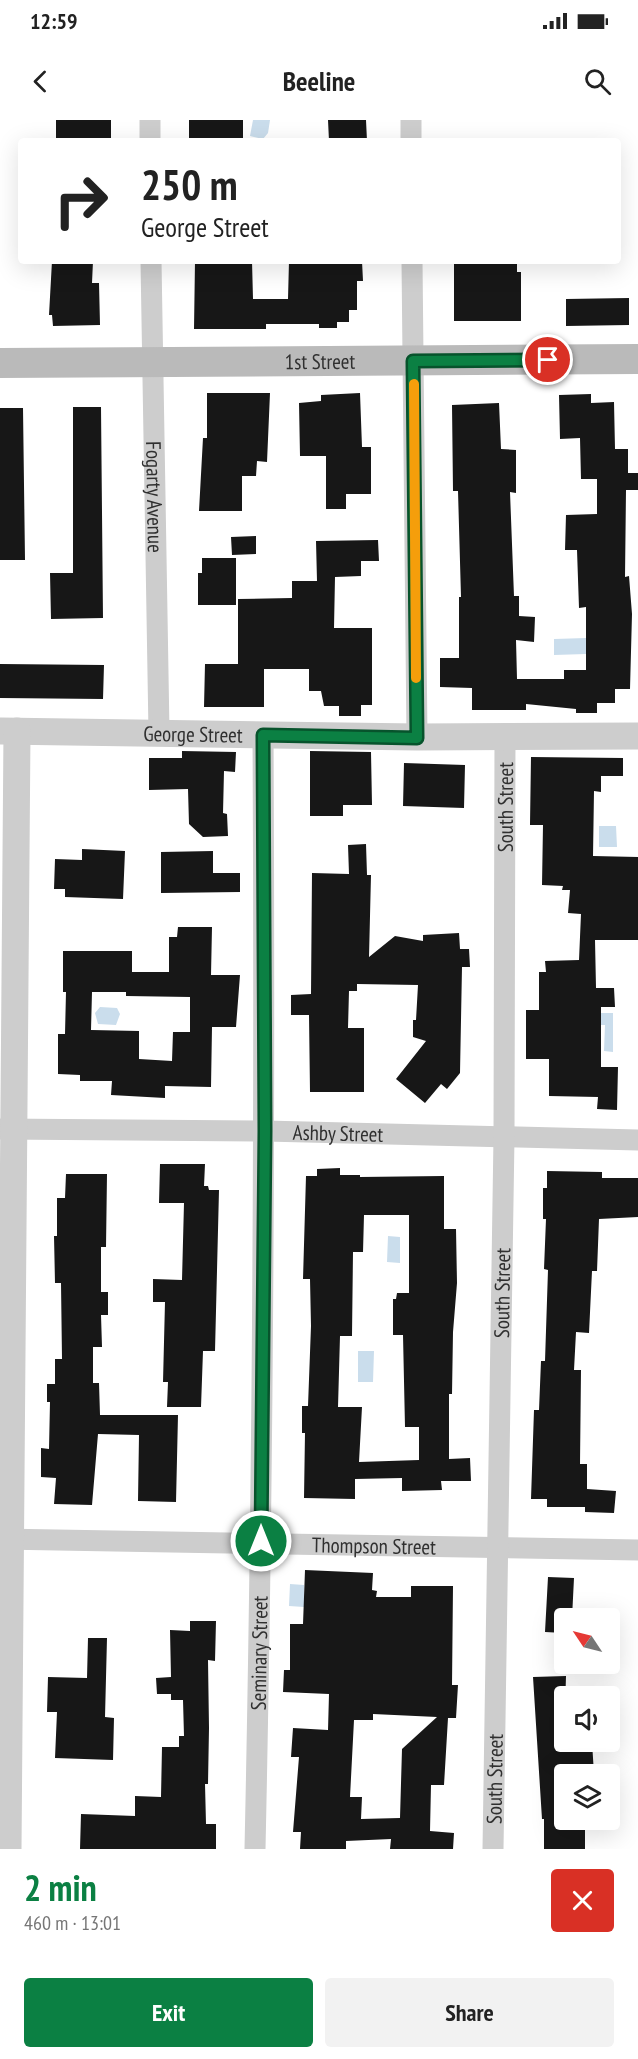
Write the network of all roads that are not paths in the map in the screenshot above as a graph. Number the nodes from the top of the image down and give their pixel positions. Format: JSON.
{"nodes":[{"id":1,"x":150,"y":120,"type":"edge"},
{"id":2,"x":411,"y":120,"type":"edge"},
{"id":3,"x":150,"y":138,"type":"edge"},
{"id":4,"x":411,"y":138,"type":"edge"},
{"id":5,"x":151,"y":264,"type":"edge"},
{"id":6,"x":412,"y":264,"type":"edge"},
{"id":7,"x":638,"y":359,"type":"edge"},
{"id":8,"x":413,"y":361,"type":"junction"},
{"id":9,"x":151,"y":362,"type":"junction"},
{"id":10,"x":0,"y":363,"type":"edge"},
{"id":11,"x":9,"y":731,"type":"edge"},
{"id":12,"x":159,"y":732,"type":"junction"},
{"id":13,"x":263,"y":735,"type":"junction"},
{"id":14,"x":638,"y":736,"type":"edge"},
{"id":15,"x":505,"y":737,"type":"junction"},
{"id":16,"x":417,"y":738,"type":"junction"},
{"id":17,"x":8,"y":1130,"type":"edge"},
{"id":18,"x":265,"y":1131,"type":"junction"},
{"id":19,"x":504,"y":1137,"type":"junction"},
{"id":20,"x":638,"y":1140,"type":"edge"},
{"id":21,"x":5,"y":1538,"type":"edge"},
{"id":22,"x":261,"y":1541,"type":"junction"},
{"id":23,"x":498,"y":1546,"type":"junction"},
{"id":24,"x":638,"y":1550,"type":"edge"},
{"id":25,"x":8,"y":1849,"type":"edge"},
{"id":26,"x":255,"y":1849,"type":"edge"},
{"id":27,"x":493,"y":1849,"type":"edge"}],
"edges":[{"from":1,"to":3,"type":"street"},
{"from":2,"to":4,"type":"street"},
{"from":5,"to":9,"type":"street","name":"Fogarty Avenue"},
{"from":6,"to":8,"type":"street"},
{"from":7,"to":8,"type":"main road","name":"1st Street"},
{"from":8,"to":9,"type":"main road","name":"1st Street"},
{"from":8,"to":16,"type":"street"},
{"from":9,"to":10,"type":"main road","name":"1st Street"},
{"from":9,"to":12,"type":"street","name":"Fogarty Avenue"},
{"from":11,"to":12,"type":"street","name":"George Street"},
{"from":11,"to":17,"type":"street"},
{"from":12,"to":13,"type":"street","name":"George Street"},
{"from":13,"to":16,"type":"street","name":"George Street"},
{"from":13,"to":18,"type":"street","name":"Seminary Street"},
{"from":14,"to":15,"type":"street","name":"George Street"},
{"from":15,"to":16,"type":"street","name":"George Street"},
{"from":15,"to":19,"type":"street","name":"South Street"},
{"from":17,"to":18,"type":"street","name":"Ashby Street"},
{"from":17,"to":21,"type":"street"},
{"from":18,"to":19,"type":"street","name":"Ashby Street"},
{"from":18,"to":22,"type":"street","name":"Seminary Street"},
{"from":19,"to":20,"type":"street","name":"Ashby Street"},
{"from":19,"to":23,"type":"street","name":"South Street"},
{"from":21,"to":22,"type":"street","name":"Thompson Street"},
{"from":21,"to":25,"type":"street"},
{"from":22,"to":23,"type":"street","name":"Thompson Street"},
{"from":22,"to":26,"type":"street","name":"Seminary Street"},
{"from":23,"to":24,"type":"street","name":"Thompson Street"},
{"from":23,"to":27,"type":"street","name":"South Street"}]}
